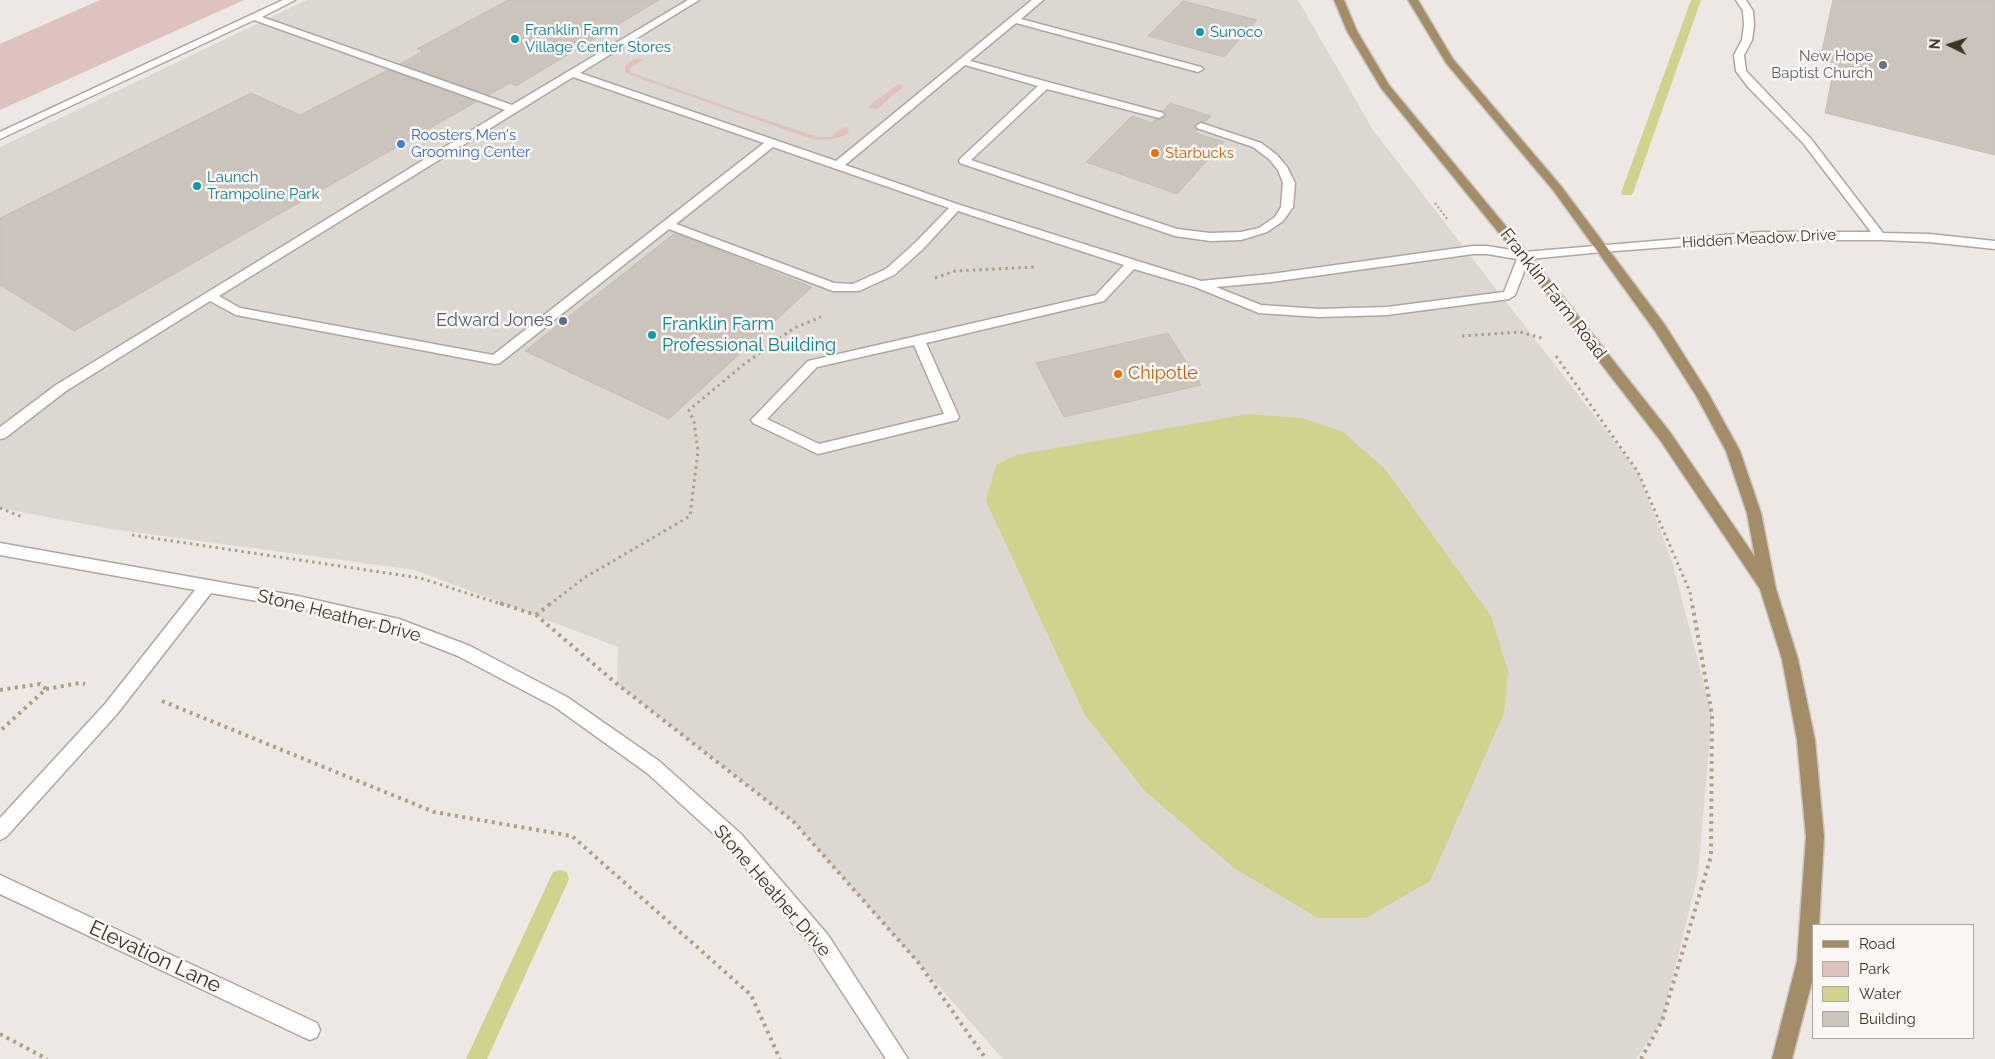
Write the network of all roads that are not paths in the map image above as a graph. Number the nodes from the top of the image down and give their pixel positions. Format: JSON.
{"nodes":[{"id":1,"x":290,"y":0,"type":"edge"},
{"id":2,"x":694,"y":0,"type":"edge"},
{"id":3,"x":1038,"y":0,"type":"edge"},
{"id":4,"x":1339,"y":0,"type":"edge"},
{"id":5,"x":1413,"y":0,"type":"edge"},
{"id":6,"x":1741,"y":0,"type":"edge"},
{"id":7,"x":254,"y":17,"type":"junction"},
{"id":8,"x":1015,"y":20,"type":"junction"},
{"id":9,"x":964,"y":62,"type":"junction"},
{"id":10,"x":1198,"y":69,"type":"dead end"},
{"id":11,"x":572,"y":73,"type":"junction"},
{"id":12,"x":1045,"y":85,"type":"junction"},
{"id":13,"x":513,"y":109,"type":"junction"},
{"id":14,"x":1159,"y":115,"type":"tunnel mouth"},
{"id":15,"x":1201,"y":126,"type":"tunnel mouth"},
{"id":16,"x":0,"y":136,"type":"edge"},
{"id":17,"x":772,"y":142,"type":"junction"},
{"id":18,"x":838,"y":165,"type":"junction"},
{"id":19,"x":956,"y":207,"type":"junction"},
{"id":20,"x":669,"y":225,"type":"junction"},
{"id":21,"x":1880,"y":236,"type":"junction"},
{"id":22,"x":1995,"y":246,"type":"edge"},
{"id":23,"x":1602,"y":248,"type":"junction"},
{"id":24,"x":1524,"y":256,"type":"junction"},
{"id":25,"x":1132,"y":264,"type":"junction"},
{"id":26,"x":1199,"y":284,"type":"junction"},
{"id":27,"x":212,"y":296,"type":"junction"},
{"id":28,"x":918,"y":340,"type":"junction"},
{"id":29,"x":0,"y":434,"type":"edge"},
{"id":30,"x":0,"y":549,"type":"edge"},
{"id":31,"x":207,"y":587,"type":"junction"},
{"id":32,"x":1768,"y":589,"type":"junction"},
{"id":33,"x":0,"y":831,"type":"edge"},
{"id":34,"x":0,"y":884,"type":"edge"},
{"id":35,"x":310,"y":1030,"type":"dead end"},
{"id":36,"x":898,"y":1059,"type":"edge"},
{"id":37,"x":1782,"y":1059,"type":"edge"}],
"edges":[{"from":1,"to":7,"type":"street"},
{"from":2,"to":11,"type":"street"},
{"from":3,"to":8,"type":"street"},
{"from":4,"to":24,"type":"main road","name":"Franklin Farm Road"},
{"from":5,"to":23,"type":"main road","name":"Franklin Farm Road"},
{"from":6,"to":21,"type":"street"},
{"from":7,"to":13,"type":"street"},
{"from":7,"to":16,"type":"street"},
{"from":8,"to":9,"type":"street"},
{"from":8,"to":10,"type":"street"},
{"from":9,"to":12,"type":"street"},
{"from":9,"to":18,"type":"street"},
{"from":11,"to":13,"type":"street"},
{"from":11,"to":17,"type":"street"},
{"from":12,"to":14,"type":"street"},
{"from":12,"to":15,"type":"street"},
{"from":13,"to":27,"type":"street"},
{"from":17,"to":18,"type":"street"},
{"from":17,"to":20,"type":"street"},
{"from":18,"to":19,"type":"street"},
{"from":19,"to":20,"type":"street"},
{"from":19,"to":25,"type":"street"},
{"from":20,"to":27,"type":"street"},
{"from":21,"to":22,"type":"street","name":"Hidden Meadow Drive"},
{"from":21,"to":23,"type":"street","name":"Hidden Meadow Drive"},
{"from":23,"to":24,"type":"street","name":"Hidden Meadow Drive"},
{"from":23,"to":32,"type":"main road","name":"Franklin Farm Road"},
{"from":24,"to":26,"type":"street","name":"Hidden Meadow Drive"},
{"from":24,"to":26,"type":"street"},
{"from":24,"to":32,"type":"main road","name":"Franklin Farm Road"},
{"from":25,"to":26,"type":"street"},
{"from":25,"to":28,"type":"street"},
{"from":27,"to":29,"type":"street"},
{"from":28,"to":28,"type":"street"},
{"from":30,"to":31,"type":"street","name":"Stone Heather Drive"},
{"from":31,"to":33,"type":"street"},
{"from":31,"to":36,"type":"street","name":"Stone Heather Drive"},
{"from":32,"to":37,"type":"main road","name":"Franklin Farm Road"},
{"from":34,"to":35,"type":"street","name":"Elevation Lane"}]}
